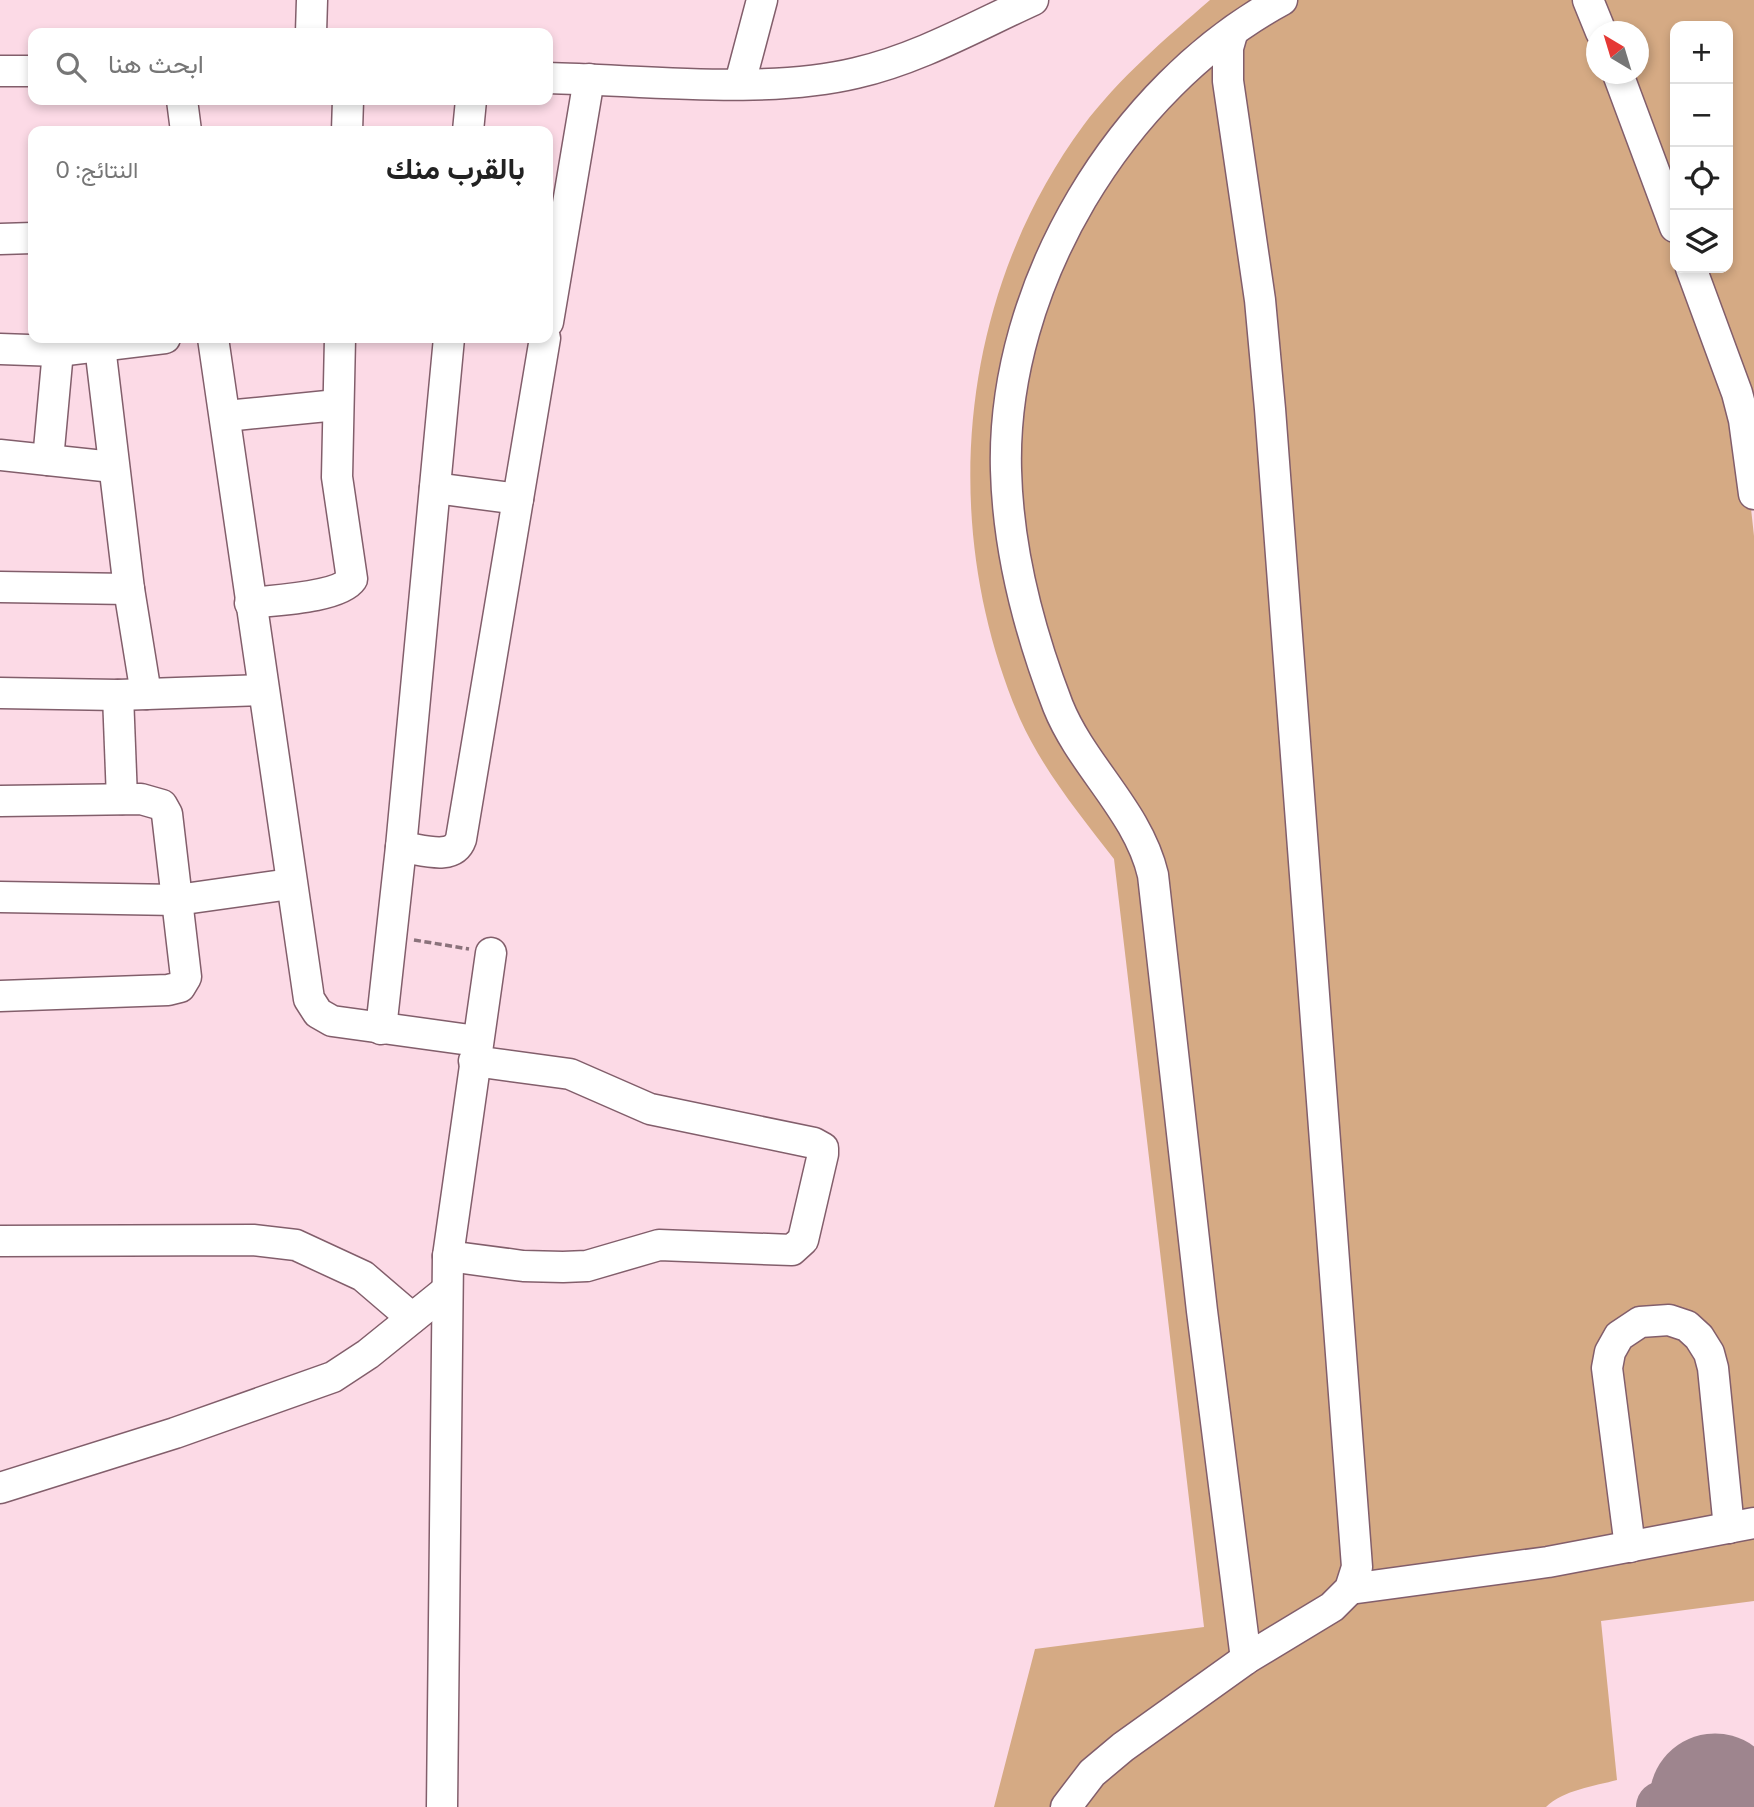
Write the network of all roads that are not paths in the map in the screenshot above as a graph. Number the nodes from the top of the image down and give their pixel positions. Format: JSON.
{"nodes":[{"id":1,"x":312,"y":0,"type":"edge"},
{"id":2,"x":762,"y":0,"type":"edge"},
{"id":3,"x":1033,"y":0,"type":"edge"},
{"id":4,"x":1282,"y":0,"type":"edge"},
{"id":5,"x":1588,"y":0,"type":"edge"},
{"id":6,"x":1597,"y":21,"type":"edge"},
{"id":7,"x":311,"y":28,"type":"edge"},
{"id":8,"x":1232,"y":34,"type":"junction"},
{"id":9,"x":0,"y":71,"type":"edge"},
{"id":10,"x":28,"y":71,"type":"edge"},
{"id":11,"x":553,"y":78,"type":"edge"},
{"id":12,"x":589,"y":79,"type":"junction"},
{"id":13,"x":740,"y":83,"type":"junction"},
{"id":14,"x":1622,"y":84,"type":"edge"},
{"id":15,"x":183,"y":105,"type":"edge"},
{"id":16,"x":348,"y":105,"type":"edge"},
{"id":17,"x":471,"y":105,"type":"edge"},
{"id":18,"x":185,"y":126,"type":"edge"},
{"id":19,"x":347,"y":126,"type":"edge"},
{"id":20,"x":468,"y":126,"type":"edge"},
{"id":21,"x":1670,"y":214,"type":"edge"},
{"id":22,"x":28,"y":238,"type":"edge"},
{"id":23,"x":0,"y":239,"type":"edge"},
{"id":24,"x":1693,"y":273,"type":"edge"},
{"id":25,"x":553,"y":274,"type":"edge"},
{"id":26,"x":95,"y":343,"type":"edge"},
{"id":27,"x":100,"y":343,"type":"edge"},
{"id":28,"x":214,"y":343,"type":"edge"},
{"id":29,"x":340,"y":343,"type":"edge"},
{"id":30,"x":449,"y":343,"type":"edge"},
{"id":31,"x":544,"y":343,"type":"edge"},
{"id":32,"x":0,"y":349,"type":"edge"},
{"id":33,"x":58,"y":351,"type":"junction"},
{"id":34,"x":337,"y":405,"type":"junction"},
{"id":35,"x":226,"y":416,"type":"junction"},
{"id":36,"x":0,"y":455,"type":"edge"},
{"id":37,"x":48,"y":460,"type":"junction"},
{"id":38,"x":113,"y":467,"type":"junction"},
{"id":39,"x":435,"y":488,"type":"junction"},
{"id":40,"x":1754,"y":494,"type":"edge"},
{"id":41,"x":518,"y":499,"type":"junction"},
{"id":42,"x":0,"y":587,"type":"edge"},
{"id":43,"x":129,"y":589,"type":"junction"},
{"id":44,"x":250,"y":603,"type":"junction"},
{"id":45,"x":262,"y":690,"type":"junction"},
{"id":46,"x":0,"y":693,"type":"edge"},
{"id":47,"x":132,"y":695,"type":"junction"},
{"id":48,"x":122,"y":799,"type":"junction"},
{"id":49,"x":0,"y":801,"type":"edge"},
{"id":50,"x":401,"y":847,"type":"junction"},
{"id":51,"x":290,"y":884,"type":"junction"},
{"id":52,"x":0,"y":897,"type":"edge"},
{"id":53,"x":177,"y":900,"type":"junction"},
{"id":54,"x":491,"y":953,"type":"road end"},
{"id":55,"x":0,"y":996,"type":"edge"},
{"id":56,"x":381,"y":1030,"type":"junction"},
{"id":57,"x":475,"y":1051,"type":"junction"},
{"id":58,"x":0,"y":1241,"type":"edge"},
{"id":59,"x":448,"y":1256,"type":"junction"},
{"id":60,"x":446,"y":1291,"type":"junction"},
{"id":61,"x":412,"y":1318,"type":"junction"},
{"id":62,"x":0,"y":1488,"type":"edge"},
{"id":63,"x":1742,"y":1525,"type":"edge"},
{"id":64,"x":1630,"y":1547,"type":"junction"},
{"id":65,"x":1350,"y":1589,"type":"junction"},
{"id":66,"x":1246,"y":1659,"type":"junction"},
{"id":67,"x":442,"y":1807,"type":"edge"},
{"id":68,"x":1066,"y":1807,"type":"edge"}],
"edges":[{"from":1,"to":7,"type":"street"},
{"from":2,"to":13,"type":"street"},
{"from":3,"to":13,"type":"street"},
{"from":4,"to":8,"type":"street"},
{"from":5,"to":6,"type":"street"},
{"from":8,"to":65,"type":"street"},
{"from":8,"to":66,"type":"street"},
{"from":9,"to":10,"type":"street"},
{"from":11,"to":12,"type":"street"},
{"from":12,"to":13,"type":"street"},
{"from":12,"to":25,"type":"street"},
{"from":14,"to":21,"type":"street"},
{"from":15,"to":18,"type":"street"},
{"from":16,"to":19,"type":"street"},
{"from":17,"to":20,"type":"street"},
{"from":22,"to":23,"type":"street"},
{"from":24,"to":40,"type":"street"},
{"from":26,"to":33,"type":"street"},
{"from":27,"to":38,"type":"street"},
{"from":28,"to":35,"type":"street"},
{"from":29,"to":34,"type":"street"},
{"from":30,"to":39,"type":"street"},
{"from":31,"to":41,"type":"street"},
{"from":32,"to":33,"type":"street"},
{"from":33,"to":37,"type":"street"},
{"from":34,"to":35,"type":"street"},
{"from":34,"to":44,"type":"street"},
{"from":35,"to":44,"type":"street"},
{"from":36,"to":37,"type":"street"},
{"from":37,"to":38,"type":"street"},
{"from":38,"to":43,"type":"street"},
{"from":39,"to":41,"type":"street"},
{"from":39,"to":50,"type":"street"},
{"from":41,"to":50,"type":"street"},
{"from":42,"to":43,"type":"street"},
{"from":43,"to":47,"type":"street"},
{"from":44,"to":45,"type":"street"},
{"from":45,"to":47,"type":"street"},
{"from":45,"to":51,"type":"street"},
{"from":46,"to":47,"type":"street"},
{"from":47,"to":48,"type":"street"},
{"from":48,"to":49,"type":"street"},
{"from":48,"to":53,"type":"street"},
{"from":50,"to":56,"type":"street"},
{"from":51,"to":53,"type":"street"},
{"from":51,"to":56,"type":"street"},
{"from":52,"to":53,"type":"street"},
{"from":53,"to":55,"type":"street"},
{"from":54,"to":57,"type":"street"},
{"from":56,"to":57,"type":"street"},
{"from":57,"to":59,"type":"street"},
{"from":57,"to":59,"type":"street"},
{"from":58,"to":61,"type":"street"},
{"from":59,"to":60,"type":"street"},
{"from":60,"to":61,"type":"street"},
{"from":60,"to":67,"type":"street"},
{"from":61,"to":62,"type":"street"},
{"from":63,"to":64,"type":"street"},
{"from":63,"to":64,"type":"street"},
{"from":64,"to":65,"type":"street"},
{"from":65,"to":66,"type":"street"},
{"from":66,"to":68,"type":"street"}]}
